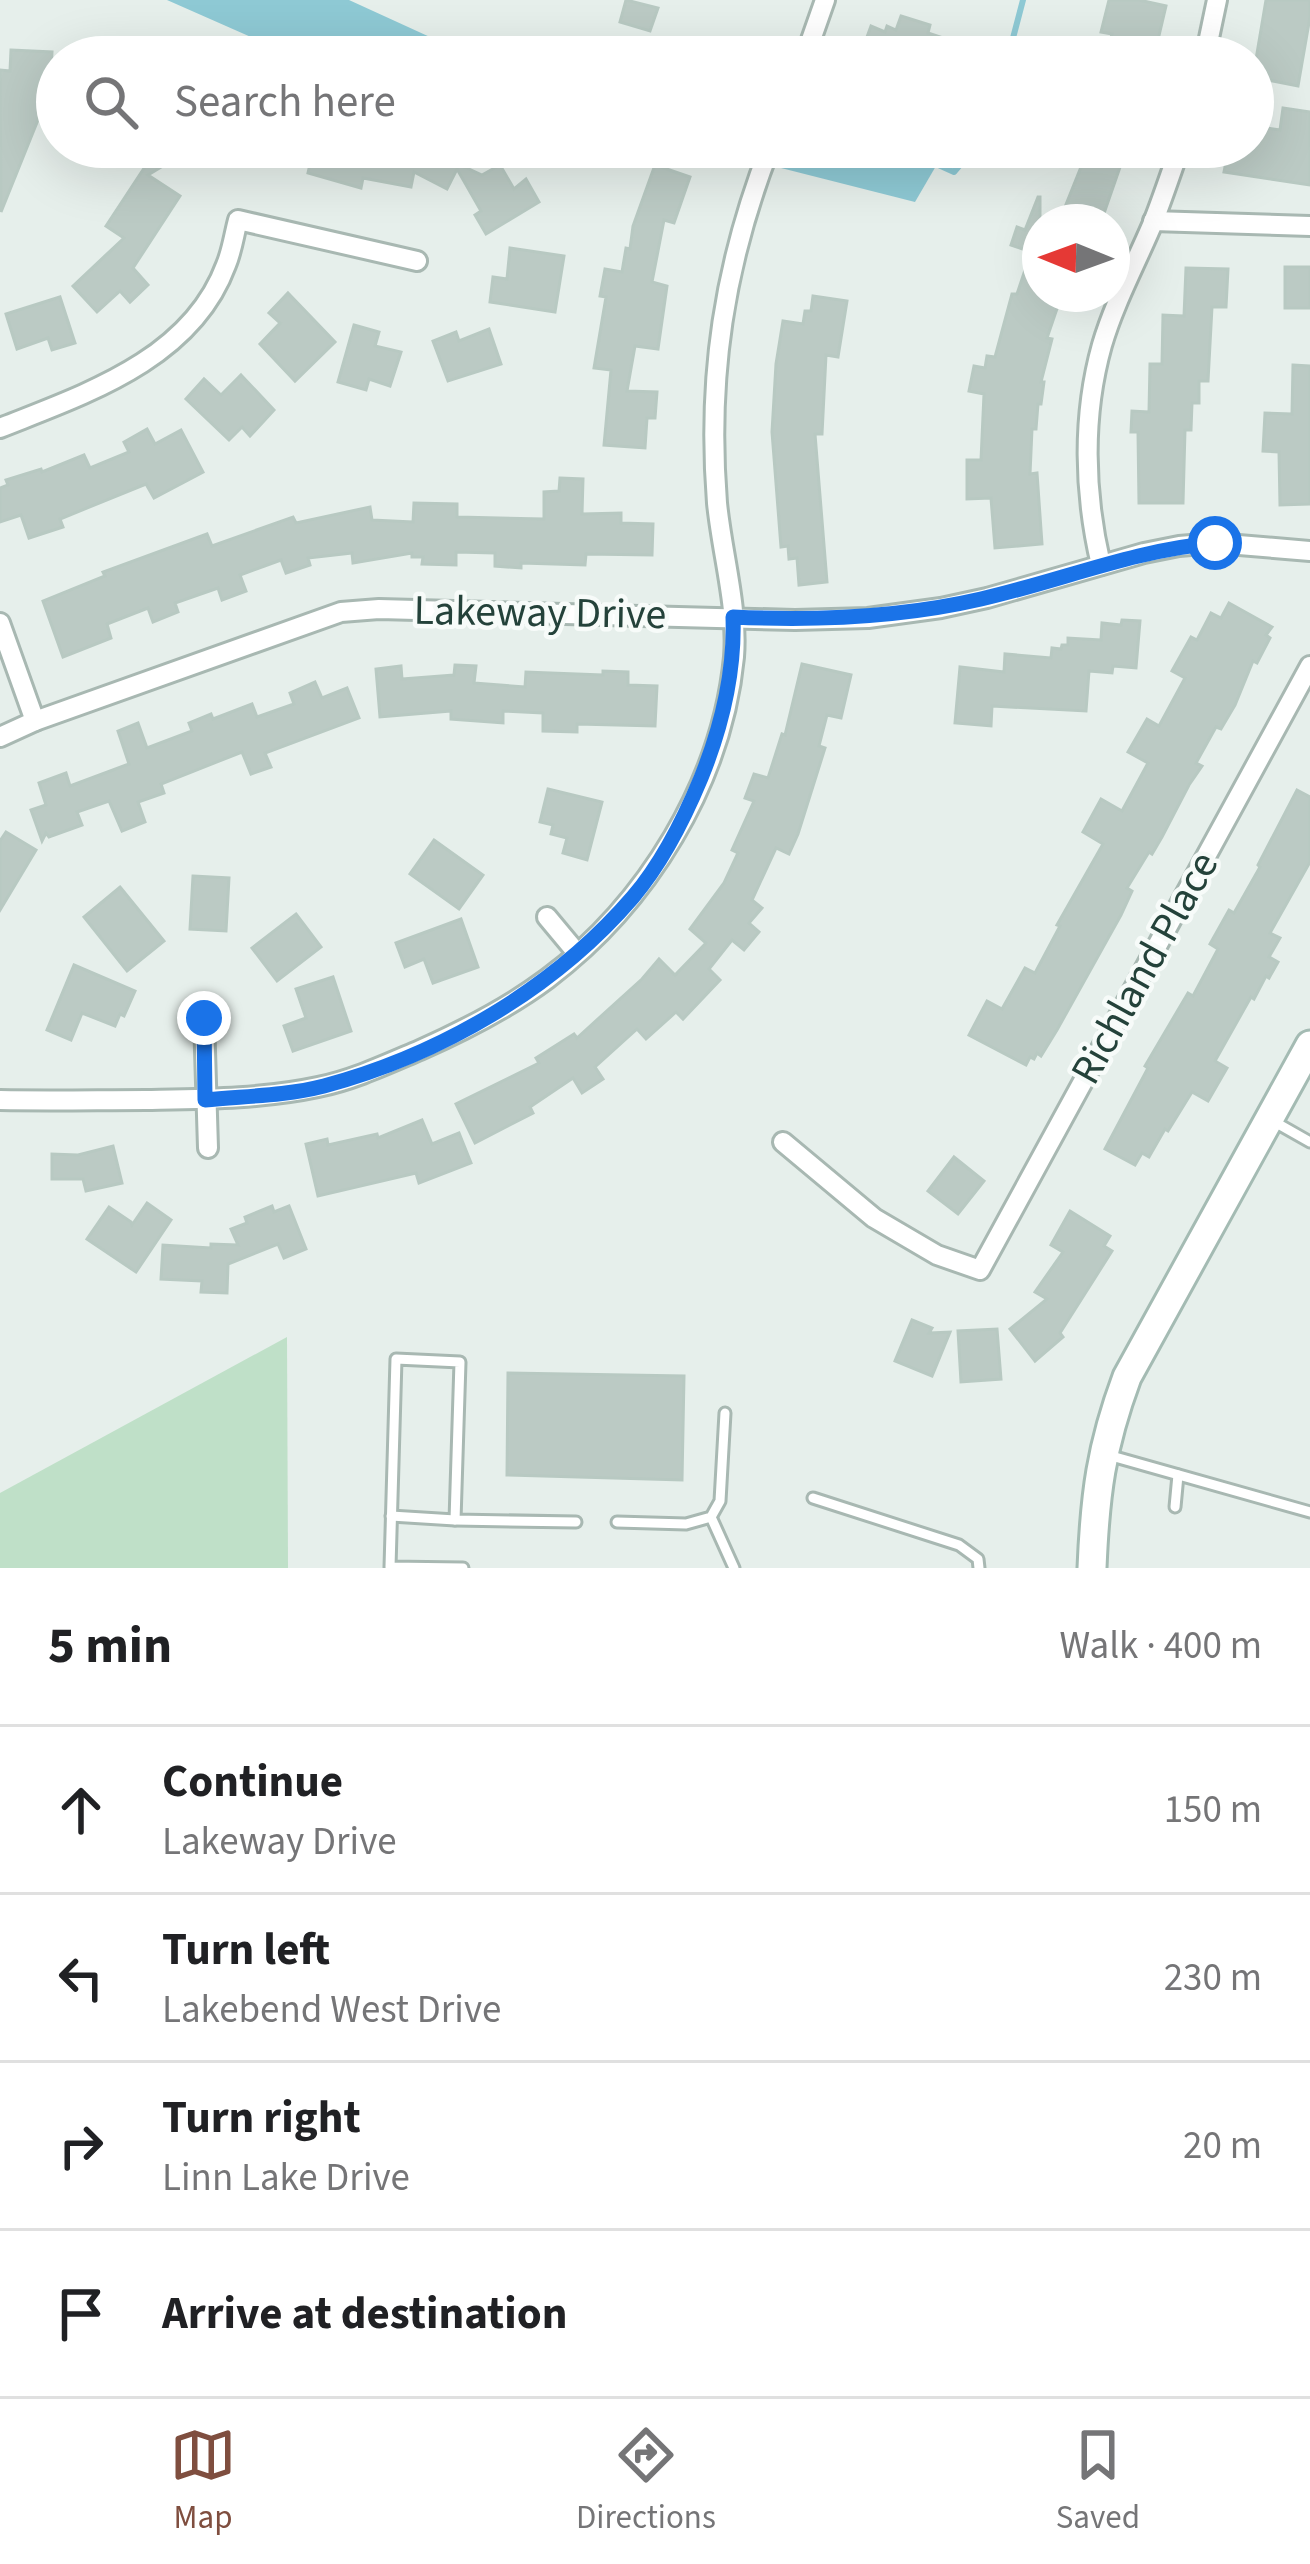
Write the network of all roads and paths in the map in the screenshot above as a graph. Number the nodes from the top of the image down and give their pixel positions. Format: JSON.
{"nodes":[{"id":1,"x":825,"y":0,"type":"edge"},
{"id":2,"x":1216,"y":0,"type":"edge"},
{"id":3,"x":812,"y":36,"type":"edge"},
{"id":4,"x":1209,"y":36,"type":"edge"},
{"id":5,"x":762,"y":168,"type":"edge"},
{"id":6,"x":1172,"y":168,"type":"edge"},
{"id":7,"x":1153,"y":221,"type":"junction"},
{"id":8,"x":1310,"y":226,"type":"edge"},
{"id":9,"x":416,"y":261,"type":"dead end"},
{"id":10,"x":0,"y":428,"type":"edge"},
{"id":11,"x":1310,"y":551,"type":"edge"},
{"id":12,"x":1101,"y":565,"type":"junction"},
{"id":13,"x":733,"y":617,"type":"junction"},
{"id":14,"x":0,"y":623,"type":"edge"},
{"id":15,"x":1310,"y":666,"type":"edge"},
{"id":16,"x":35,"y":722,"type":"junction"},
{"id":17,"x":0,"y":737,"type":"edge"},
{"id":18,"x":547,"y":916,"type":"dead end"},
{"id":19,"x":577,"y":953,"type":"junction"},
{"id":20,"x":204,"y":1018,"type":"dead end"},
{"id":21,"x":1310,"y":1045,"type":"edge"},
{"id":22,"x":0,"y":1100,"type":"edge"},
{"id":23,"x":205,"y":1100,"type":"junction"},
{"id":24,"x":1269,"y":1119,"type":"junction"},
{"id":25,"x":783,"y":1142,"type":"dead end"},
{"id":26,"x":1310,"y":1142,"type":"edge"},
{"id":27,"x":208,"y":1148,"type":"dead end"},
{"id":28,"x":725,"y":1413,"type":"dead end"},
{"id":29,"x":1103,"y":1453,"type":"junction"},
{"id":30,"x":1178,"y":1475,"type":"junction"},
{"id":31,"x":813,"y":1498,"type":"dead end"},
{"id":32,"x":1175,"y":1507,"type":"dead end"},
{"id":33,"x":1310,"y":1512,"type":"edge"},
{"id":34,"x":391,"y":1516,"type":"junction"},
{"id":35,"x":711,"y":1517,"type":"junction"},
{"id":36,"x":454,"y":1520,"type":"junction"},
{"id":37,"x":575,"y":1522,"type":"dead end"},
{"id":38,"x":616,"y":1522,"type":"dead end"},
{"id":39,"x":390,"y":1568,"type":"edge"},
{"id":40,"x":463,"y":1568,"type":"edge"},
{"id":41,"x":734,"y":1568,"type":"edge"},
{"id":42,"x":979,"y":1568,"type":"edge"},
{"id":43,"x":1092,"y":1568,"type":"edge"}],
"edges":[{"from":1,"to":3,"type":"street"},
{"from":2,"to":4,"type":"street"},
{"from":5,"to":13,"type":"street"},
{"from":6,"to":7,"type":"street"},
{"from":7,"to":8,"type":"street"},
{"from":7,"to":12,"type":"street"},
{"from":9,"to":10,"type":"street"},
{"from":11,"to":12,"type":"street","name":"Lakeway Drive"},
{"from":12,"to":13,"type":"street","name":"Lakeway Drive"},
{"from":13,"to":16,"type":"street","name":"Lakeway Drive"},
{"from":13,"to":19,"type":"street"},
{"from":14,"to":16,"type":"street"},
{"from":15,"to":25,"type":"street","name":"Richland Place"},
{"from":16,"to":17,"type":"street","name":"Lakeway Drive"},
{"from":18,"to":19,"type":"street"},
{"from":19,"to":23,"type":"street"},
{"from":20,"to":23,"type":"street"},
{"from":21,"to":24,"type":"street"},
{"from":22,"to":23,"type":"street"},
{"from":23,"to":27,"type":"street"},
{"from":24,"to":26,"type":"lane"},
{"from":24,"to":29,"type":"street"},
{"from":28,"to":35,"type":"lane"},
{"from":29,"to":30,"type":"lane"},
{"from":29,"to":43,"type":"street"},
{"from":30,"to":32,"type":"lane"},
{"from":30,"to":33,"type":"lane"},
{"from":31,"to":42,"type":"lane"},
{"from":34,"to":36,"type":"lane"},
{"from":34,"to":36,"type":"lane"},
{"from":34,"to":39,"type":"lane"},
{"from":35,"to":38,"type":"lane"},
{"from":35,"to":41,"type":"lane"},
{"from":36,"to":37,"type":"lane"},
{"from":39,"to":40,"type":"lane"}]}
